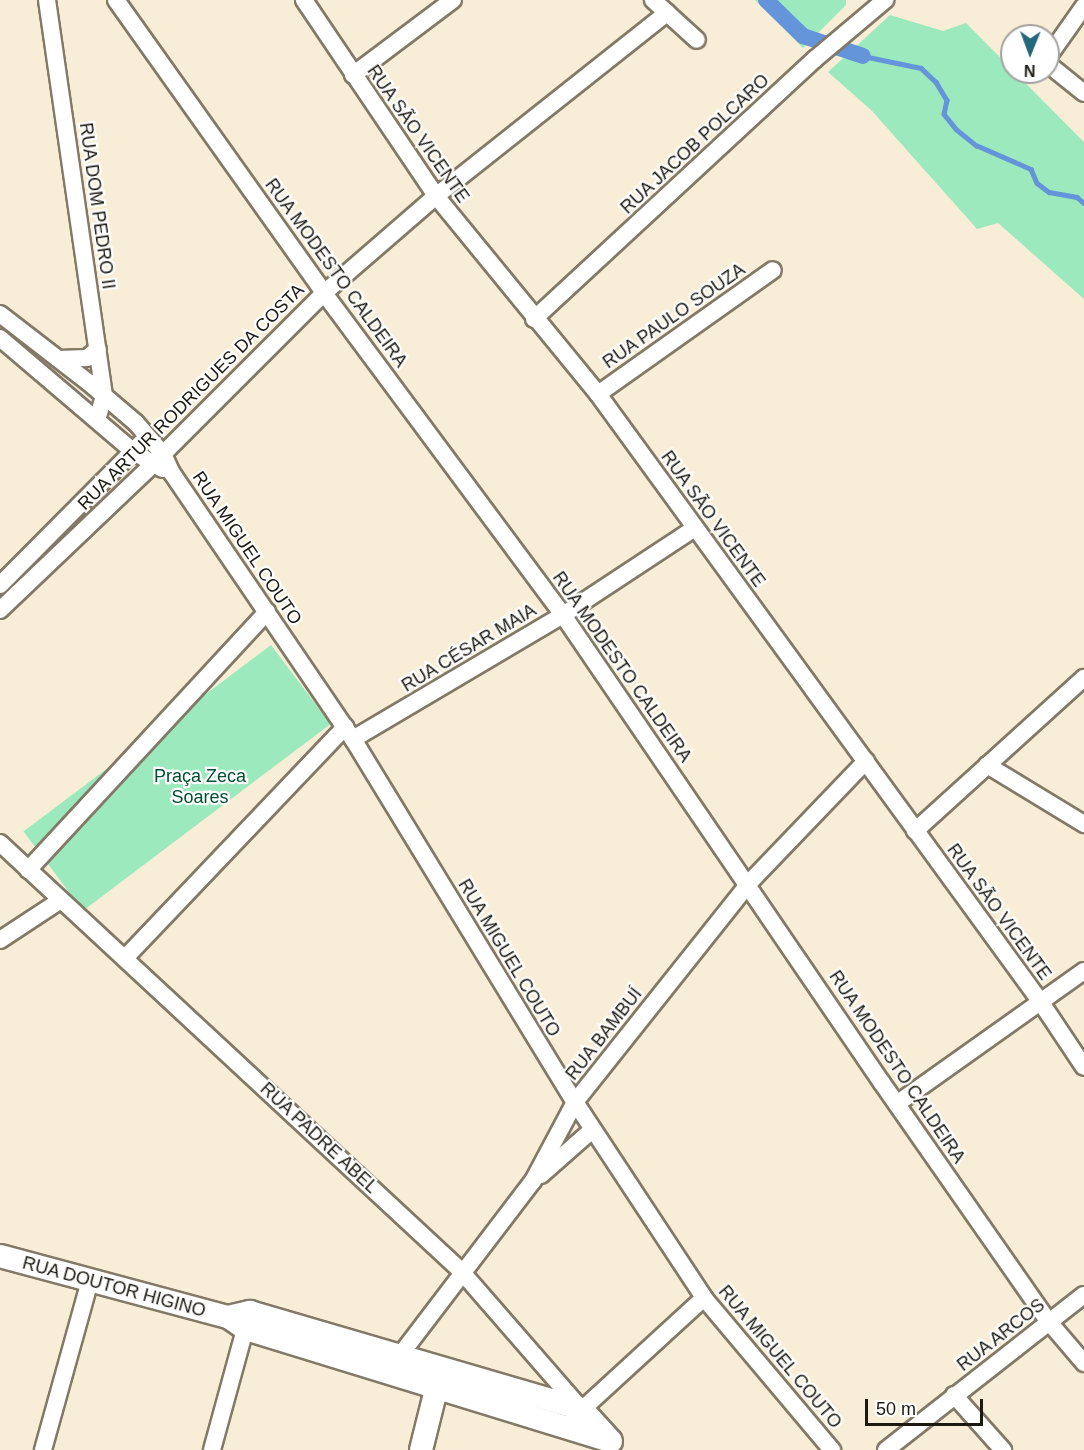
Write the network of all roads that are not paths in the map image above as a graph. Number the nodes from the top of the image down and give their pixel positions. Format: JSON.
{"nodes":[{"id":1,"x":47,"y":0,"type":"edge"},
{"id":2,"x":116,"y":0,"type":"edge"},
{"id":3,"x":304,"y":0,"type":"edge"},
{"id":4,"x":453,"y":0,"type":"edge"},
{"id":5,"x":653,"y":0,"type":"edge"},
{"id":6,"x":882,"y":1,"type":"edge"},
{"id":7,"x":1084,"y":6,"type":"edge"},
{"id":8,"x":667,"y":13,"type":"junction"},
{"id":9,"x":697,"y":40,"type":"dead end"},
{"id":10,"x":1060,"y":40,"type":"edge"},
{"id":11,"x":1060,"y":74,"type":"edge"},
{"id":12,"x":353,"y":75,"type":"junction"},
{"id":13,"x":1084,"y":93,"type":"edge"},
{"id":14,"x":436,"y":196,"type":"junction"},
{"id":15,"x":773,"y":270,"type":"dead end"},
{"id":16,"x":324,"y":293,"type":"junction"},
{"id":17,"x":0,"y":314,"type":"edge"},
{"id":18,"x":534,"y":319,"type":"junction"},
{"id":19,"x":0,"y":338,"type":"edge"},
{"id":20,"x":98,"y":349,"type":"junction"},
{"id":21,"x":63,"y":363,"type":"junction"},
{"id":22,"x":54,"y":382,"type":"junction"},
{"id":23,"x":598,"y":394,"type":"junction"},
{"id":24,"x":104,"y":396,"type":"junction"},
{"id":25,"x":98,"y":417,"type":"junction"},
{"id":26,"x":148,"y":436,"type":"junction"},
{"id":27,"x":134,"y":452,"type":"junction"},
{"id":28,"x":157,"y":460,"type":"junction"},
{"id":29,"x":695,"y":528,"type":"junction"},
{"id":30,"x":14,"y":573,"type":"junction"},
{"id":31,"x":0,"y":585,"type":"edge"},
{"id":32,"x":26,"y":587,"type":"junction"},
{"id":33,"x":0,"y":610,"type":"edge"},
{"id":34,"x":267,"y":612,"type":"junction"},
{"id":35,"x":563,"y":615,"type":"junction"},
{"id":36,"x":1084,"y":678,"type":"edge"},
{"id":37,"x":349,"y":733,"type":"junction"},
{"id":38,"x":866,"y":760,"type":"junction"},
{"id":39,"x":987,"y":765,"type":"junction"},
{"id":40,"x":1084,"y":824,"type":"edge"},
{"id":41,"x":915,"y":831,"type":"junction"},
{"id":42,"x":0,"y":843,"type":"edge"},
{"id":43,"x":28,"y":870,"type":"junction"},
{"id":44,"x":749,"y":883,"type":"junction"},
{"id":45,"x":61,"y":900,"type":"junction"},
{"id":46,"x":0,"y":940,"type":"edge"},
{"id":47,"x":126,"y":957,"type":"junction"},
{"id":48,"x":1084,"y":970,"type":"edge"},
{"id":49,"x":1041,"y":1001,"type":"junction"},
{"id":50,"x":1084,"y":1067,"type":"edge"},
{"id":51,"x":575,"y":1102,"type":"junction"},
{"id":52,"x":898,"y":1103,"type":"junction"},
{"id":53,"x":592,"y":1130,"type":"junction"},
{"id":54,"x":533,"y":1181,"type":"junction"},
{"id":55,"x":0,"y":1256,"type":"edge"},
{"id":56,"x":461,"y":1271,"type":"junction"},
{"id":57,"x":90,"y":1281,"type":"junction"},
{"id":58,"x":1084,"y":1295,"type":"edge"},
{"id":59,"x":704,"y":1298,"type":"junction"},
{"id":60,"x":241,"y":1319,"type":"junction"},
{"id":61,"x":1049,"y":1322,"type":"junction"},
{"id":62,"x":401,"y":1354,"type":"junction"},
{"id":63,"x":1084,"y":1363,"type":"edge"},
{"id":64,"x":437,"y":1386,"type":"junction"},
{"id":65,"x":954,"y":1395,"type":"junction"},
{"id":66,"x":582,"y":1409,"type":"junction"},
{"id":67,"x":564,"y":1426,"type":"junction"},
{"id":68,"x":615,"y":1445,"type":"edge"},
{"id":69,"x":43,"y":1450,"type":"edge"},
{"id":70,"x":212,"y":1450,"type":"edge"},
{"id":71,"x":421,"y":1450,"type":"edge"},
{"id":72,"x":832,"y":1450,"type":"edge"},
{"id":73,"x":886,"y":1450,"type":"edge"},
{"id":74,"x":1003,"y":1450,"type":"edge"}],
"edges":[{"from":1,"to":20,"type":"street","name":"RUA DOM PEDRO II"},
{"from":2,"to":16,"type":"street","name":"RUA MODESTO CALDEIRA"},
{"from":3,"to":12,"type":"street","name":"RUA SÃO VICENTE"},
{"from":4,"to":12,"type":"street"},
{"from":5,"to":8,"type":"street"},
{"from":6,"to":18,"type":"street","name":"RUA JACOB POLCARO"},
{"from":7,"to":10,"type":"street"},
{"from":8,"to":9,"type":"street"},
{"from":8,"to":14,"type":"street","name":"RUA ARTUR RODRIGUES DA COSTA"},
{"from":11,"to":13,"type":"street"},
{"from":12,"to":14,"type":"street","name":"RUA SÃO VICENTE"},
{"from":14,"to":16,"type":"street","name":"RUA ARTUR RODRIGUES DA COSTA"},
{"from":14,"to":18,"type":"street","name":"RUA SÃO VICENTE"},
{"from":15,"to":23,"type":"street","name":"RUA PAULO SOUZA"},
{"from":16,"to":28,"type":"street","name":"RUA ARTUR RODRIGUES DA COSTA"},
{"from":16,"to":35,"type":"street","name":"RUA MODESTO CALDEIRA"},
{"from":17,"to":21,"type":"street"},
{"from":18,"to":23,"type":"street","name":"RUA SÃO VICENTE"},
{"from":19,"to":22,"type":"street","name":"RUA MIGUEL COUTO"},
{"from":20,"to":21,"type":"street"},
{"from":20,"to":24,"type":"street","name":"RUA DOM PEDRO II"},
{"from":21,"to":22,"type":"street"},
{"from":21,"to":24,"type":"street"},
{"from":22,"to":25,"type":"street","name":"RUA MIGUEL COUTO"},
{"from":23,"to":29,"type":"street","name":"RUA SÃO VICENTE"},
{"from":24,"to":25,"type":"street","name":"RUA DOM PEDRO II"},
{"from":24,"to":26,"type":"street"},
{"from":25,"to":27,"type":"street","name":"RUA MIGUEL COUTO"},
{"from":26,"to":27,"type":"street","name":"RUA ARTUR RODRIGUES DA COSTA"},
{"from":26,"to":28,"type":"street"},
{"from":27,"to":28,"type":"street","name":"RUA MIGUEL COUTO"},
{"from":27,"to":30,"type":"street","name":"RUA ARTUR RODRIGUES DA COSTA"},
{"from":28,"to":32,"type":"street","name":"RUA ARTUR RODRIGUES DA COSTA"},
{"from":28,"to":34,"type":"street","name":"RUA MIGUEL COUTO"},
{"from":29,"to":35,"type":"street","name":"RUA CÉSAR MAIA"},
{"from":29,"to":38,"type":"street","name":"RUA SÃO VICENTE"},
{"from":30,"to":31,"type":"street","name":"RUA ARTUR RODRIGUES DA COSTA"},
{"from":30,"to":32,"type":"street"},
{"from":32,"to":33,"type":"street","name":"RUA ARTUR RODRIGUES DA COSTA"},
{"from":34,"to":37,"type":"street","name":"RUA MIGUEL COUTO"},
{"from":34,"to":43,"type":"street"},
{"from":35,"to":37,"type":"street","name":"RUA CÉSAR MAIA"},
{"from":35,"to":44,"type":"street","name":"RUA MODESTO CALDEIRA"},
{"from":36,"to":39,"type":"street"},
{"from":37,"to":47,"type":"street"},
{"from":37,"to":51,"type":"street","name":"RUA MIGUEL COUTO"},
{"from":38,"to":41,"type":"street","name":"RUA SÃO VICENTE"},
{"from":38,"to":44,"type":"street","name":"RUA BAMBUÍ"},
{"from":39,"to":40,"type":"street"},
{"from":39,"to":41,"type":"street"},
{"from":41,"to":49,"type":"street","name":"RUA SÃO VICENTE"},
{"from":42,"to":43,"type":"street","name":"RUA PADRE ABEL"},
{"from":43,"to":45,"type":"street","name":"RUA PADRE ABEL"},
{"from":44,"to":51,"type":"street","name":"RUA BAMBUÍ"},
{"from":44,"to":52,"type":"street","name":"RUA MODESTO CALDEIRA"},
{"from":45,"to":46,"type":"street"},
{"from":45,"to":47,"type":"street","name":"RUA PADRE ABEL"},
{"from":47,"to":56,"type":"street","name":"RUA PADRE ABEL"},
{"from":48,"to":49,"type":"street"},
{"from":49,"to":50,"type":"street","name":"RUA SÃO VICENTE"},
{"from":49,"to":52,"type":"street"},
{"from":51,"to":53,"type":"street","name":"RUA MIGUEL COUTO"},
{"from":51,"to":54,"type":"street","name":"RUA BAMBUÍ"},
{"from":52,"to":61,"type":"street","name":"RUA MODESTO CALDEIRA"},
{"from":53,"to":54,"type":"street"},
{"from":53,"to":59,"type":"street","name":"RUA MIGUEL COUTO"},
{"from":54,"to":56,"type":"street","name":"RUA BAMBUÍ"},
{"from":55,"to":57,"type":"main road","name":"RUA DOUTOR HIGINO"},
{"from":56,"to":62,"type":"street","name":"RUA BAMBUÍ"},
{"from":56,"to":66,"type":"street","name":"RUA PADRE ABEL"},
{"from":57,"to":60,"type":"main road","name":"RUA DOUTOR HIGINO"},
{"from":57,"to":69,"type":"street"},
{"from":58,"to":61,"type":"street","name":"RUA ARCOS"},
{"from":59,"to":66,"type":"street"},
{"from":59,"to":72,"type":"street","name":"RUA MIGUEL COUTO"},
{"from":60,"to":62,"type":"main road","name":"RUA DOUTOR HIGINO"},
{"from":60,"to":64,"type":"main road","name":"RUA DOUTOR HIGINO"},
{"from":60,"to":70,"type":"street"},
{"from":61,"to":63,"type":"street","name":"RUA MODESTO CALDEIRA"},
{"from":61,"to":65,"type":"street","name":"RUA ARCOS"},
{"from":62,"to":64,"type":"street"},
{"from":62,"to":66,"type":"main road","name":"RUA DOUTOR HIGINO"},
{"from":64,"to":67,"type":"main road","name":"RUA DOUTOR HIGINO"},
{"from":64,"to":71,"type":"main road"},
{"from":65,"to":73,"type":"street","name":"RUA ARCOS"},
{"from":65,"to":74,"type":"street"},
{"from":66,"to":67,"type":"street"},
{"from":66,"to":68,"type":"main road","name":"RUA PADRE ABEL"},
{"from":67,"to":68,"type":"main road","name":"RUA DOUTOR HIGINO"}]}
